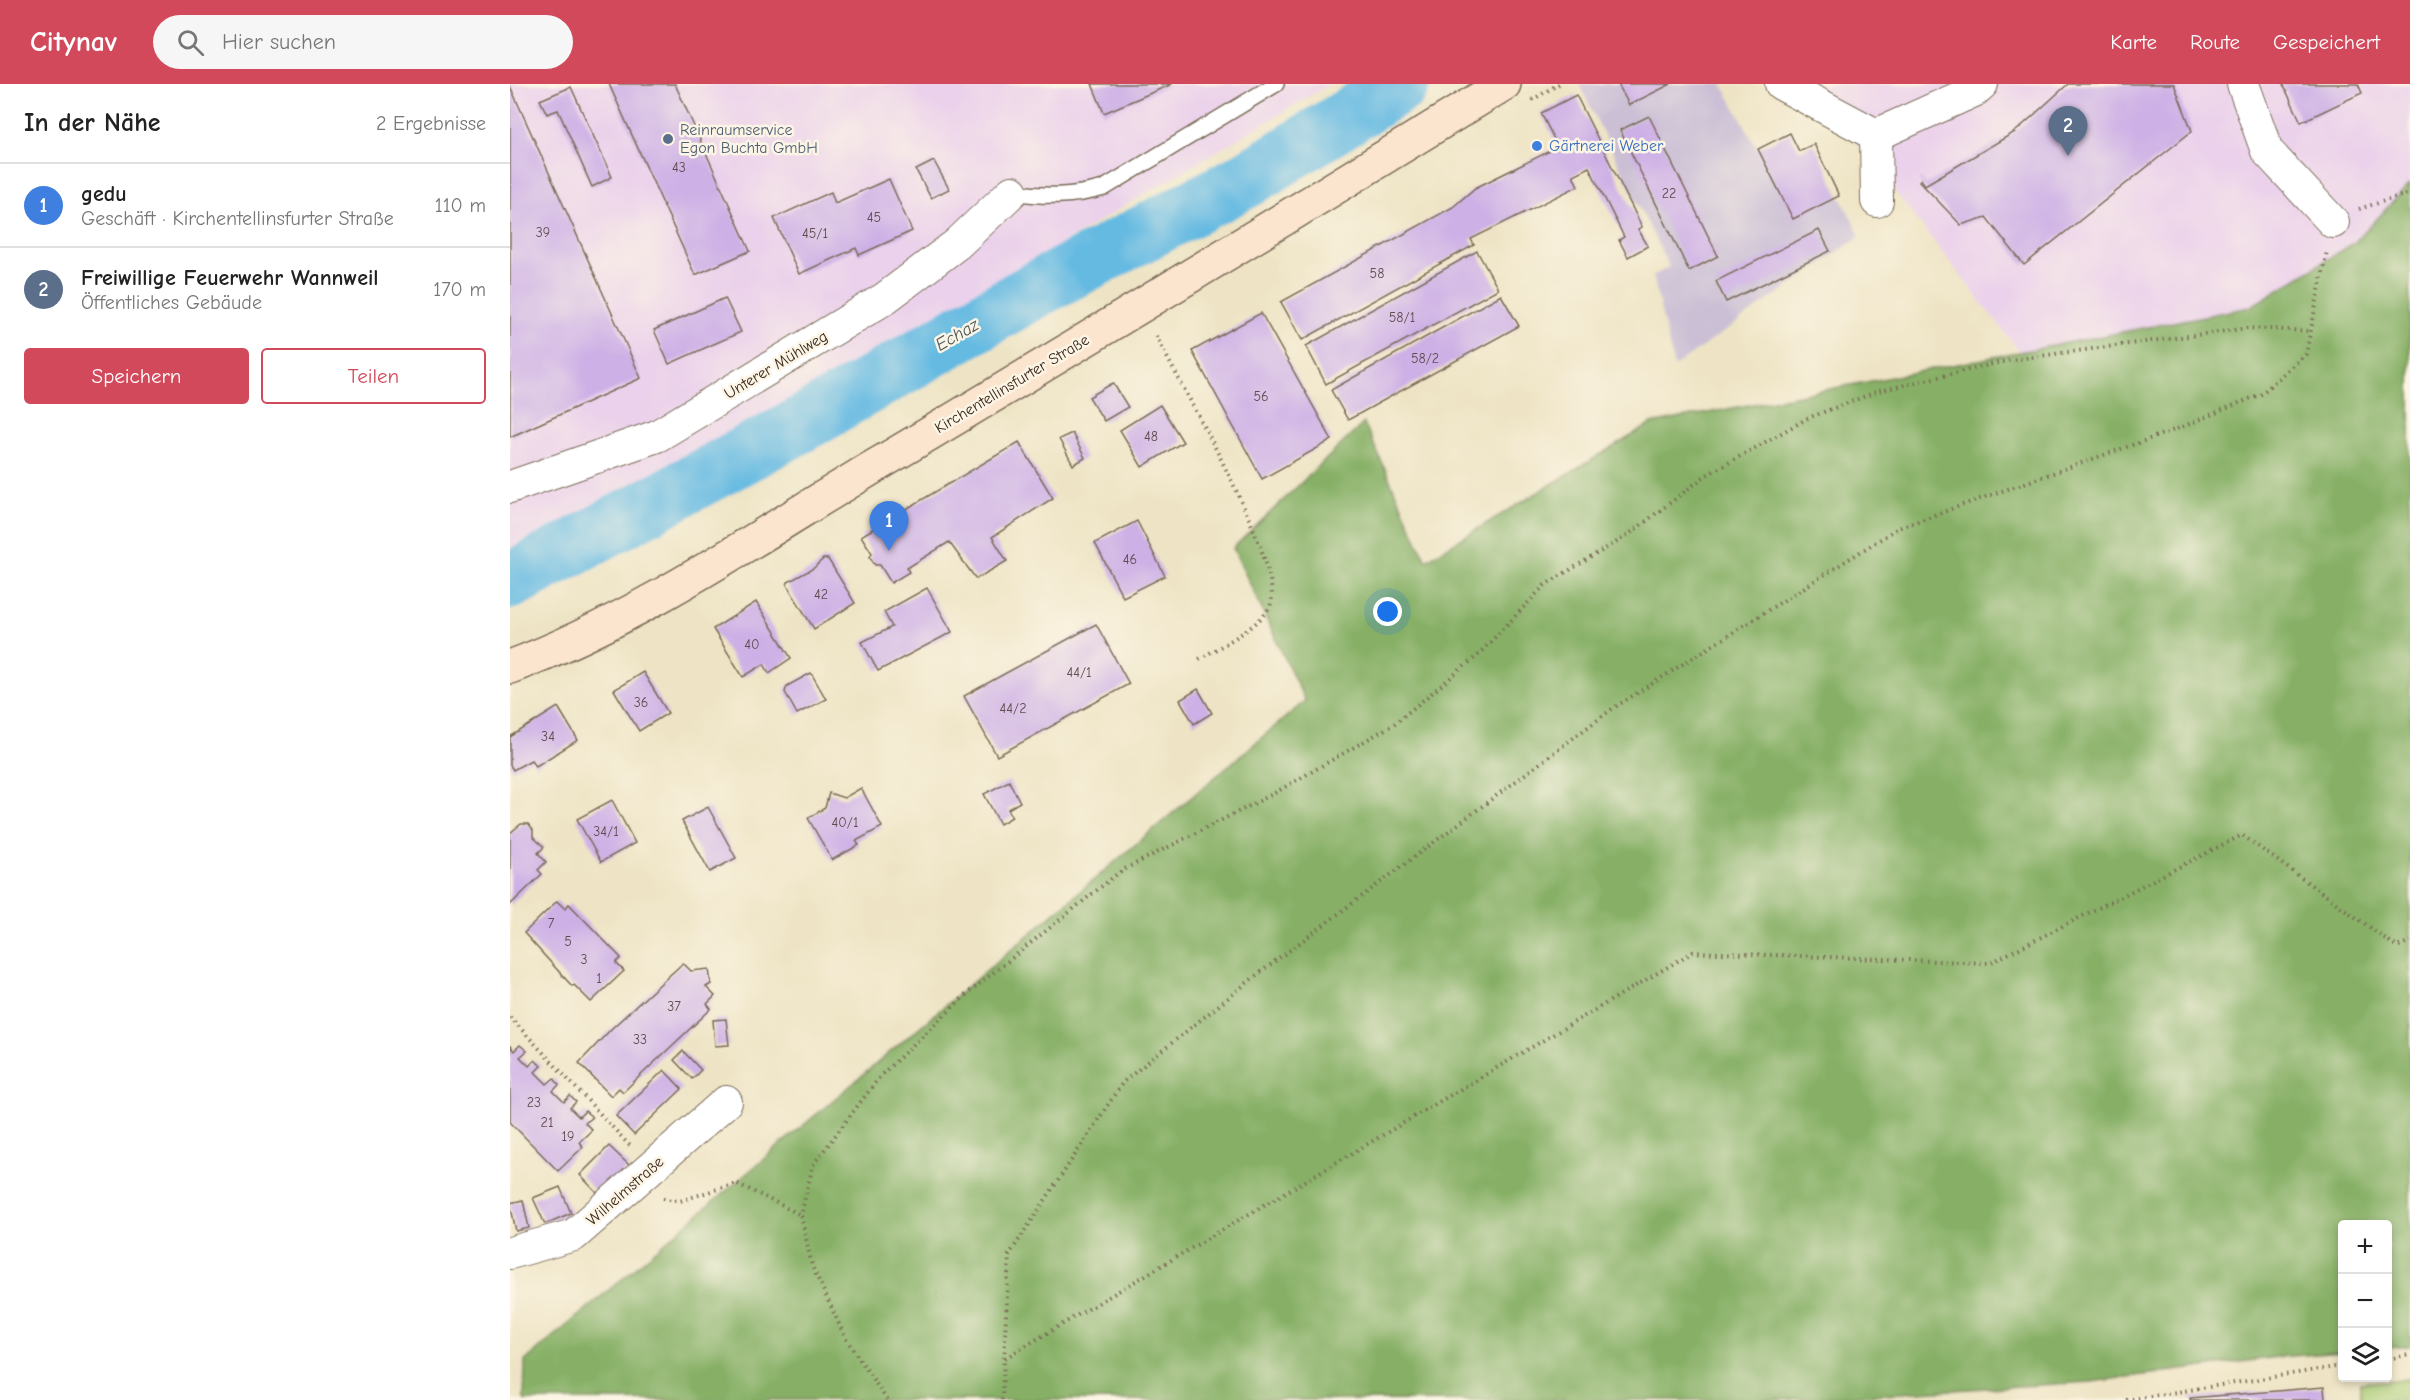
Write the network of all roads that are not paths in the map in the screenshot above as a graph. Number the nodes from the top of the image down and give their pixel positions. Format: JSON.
{"nodes":[{"id":1,"x":1276,"y":84,"type":"edge"},
{"id":2,"x":1504,"y":84,"type":"edge"},
{"id":3,"x":1781,"y":84,"type":"edge"},
{"id":4,"x":1982,"y":84,"type":"edge"},
{"id":5,"x":2243,"y":84,"type":"edge"},
{"id":6,"x":1876,"y":135,"type":"junction"},
{"id":7,"x":1012,"y":192,"type":"joint"},
{"id":8,"x":1877,"y":201,"type":"dead end"},
{"id":9,"x":2333,"y":222,"type":"road end"},
{"id":10,"x":510,"y":487,"type":"edge"},
{"id":11,"x":510,"y":667,"type":"edge"},
{"id":12,"x":726,"y":1102,"type":"dead end"},
{"id":13,"x":510,"y":1253,"type":"edge"}],
"edges":[{"from":1,"to":7,"type":"lane"},
{"from":2,"to":11,"type":"main road","name":"Kirchentellinsfurter Straße"},
{"from":3,"to":6,"type":"street"},
{"from":4,"to":6,"type":"street"},
{"from":5,"to":9,"type":"street"},
{"from":6,"to":8,"type":"street"},
{"from":7,"to":10,"type":"street","name":"Unterer Mühlweg"},
{"from":12,"to":13,"type":"street","name":"Wilhelmstraße"}]}
